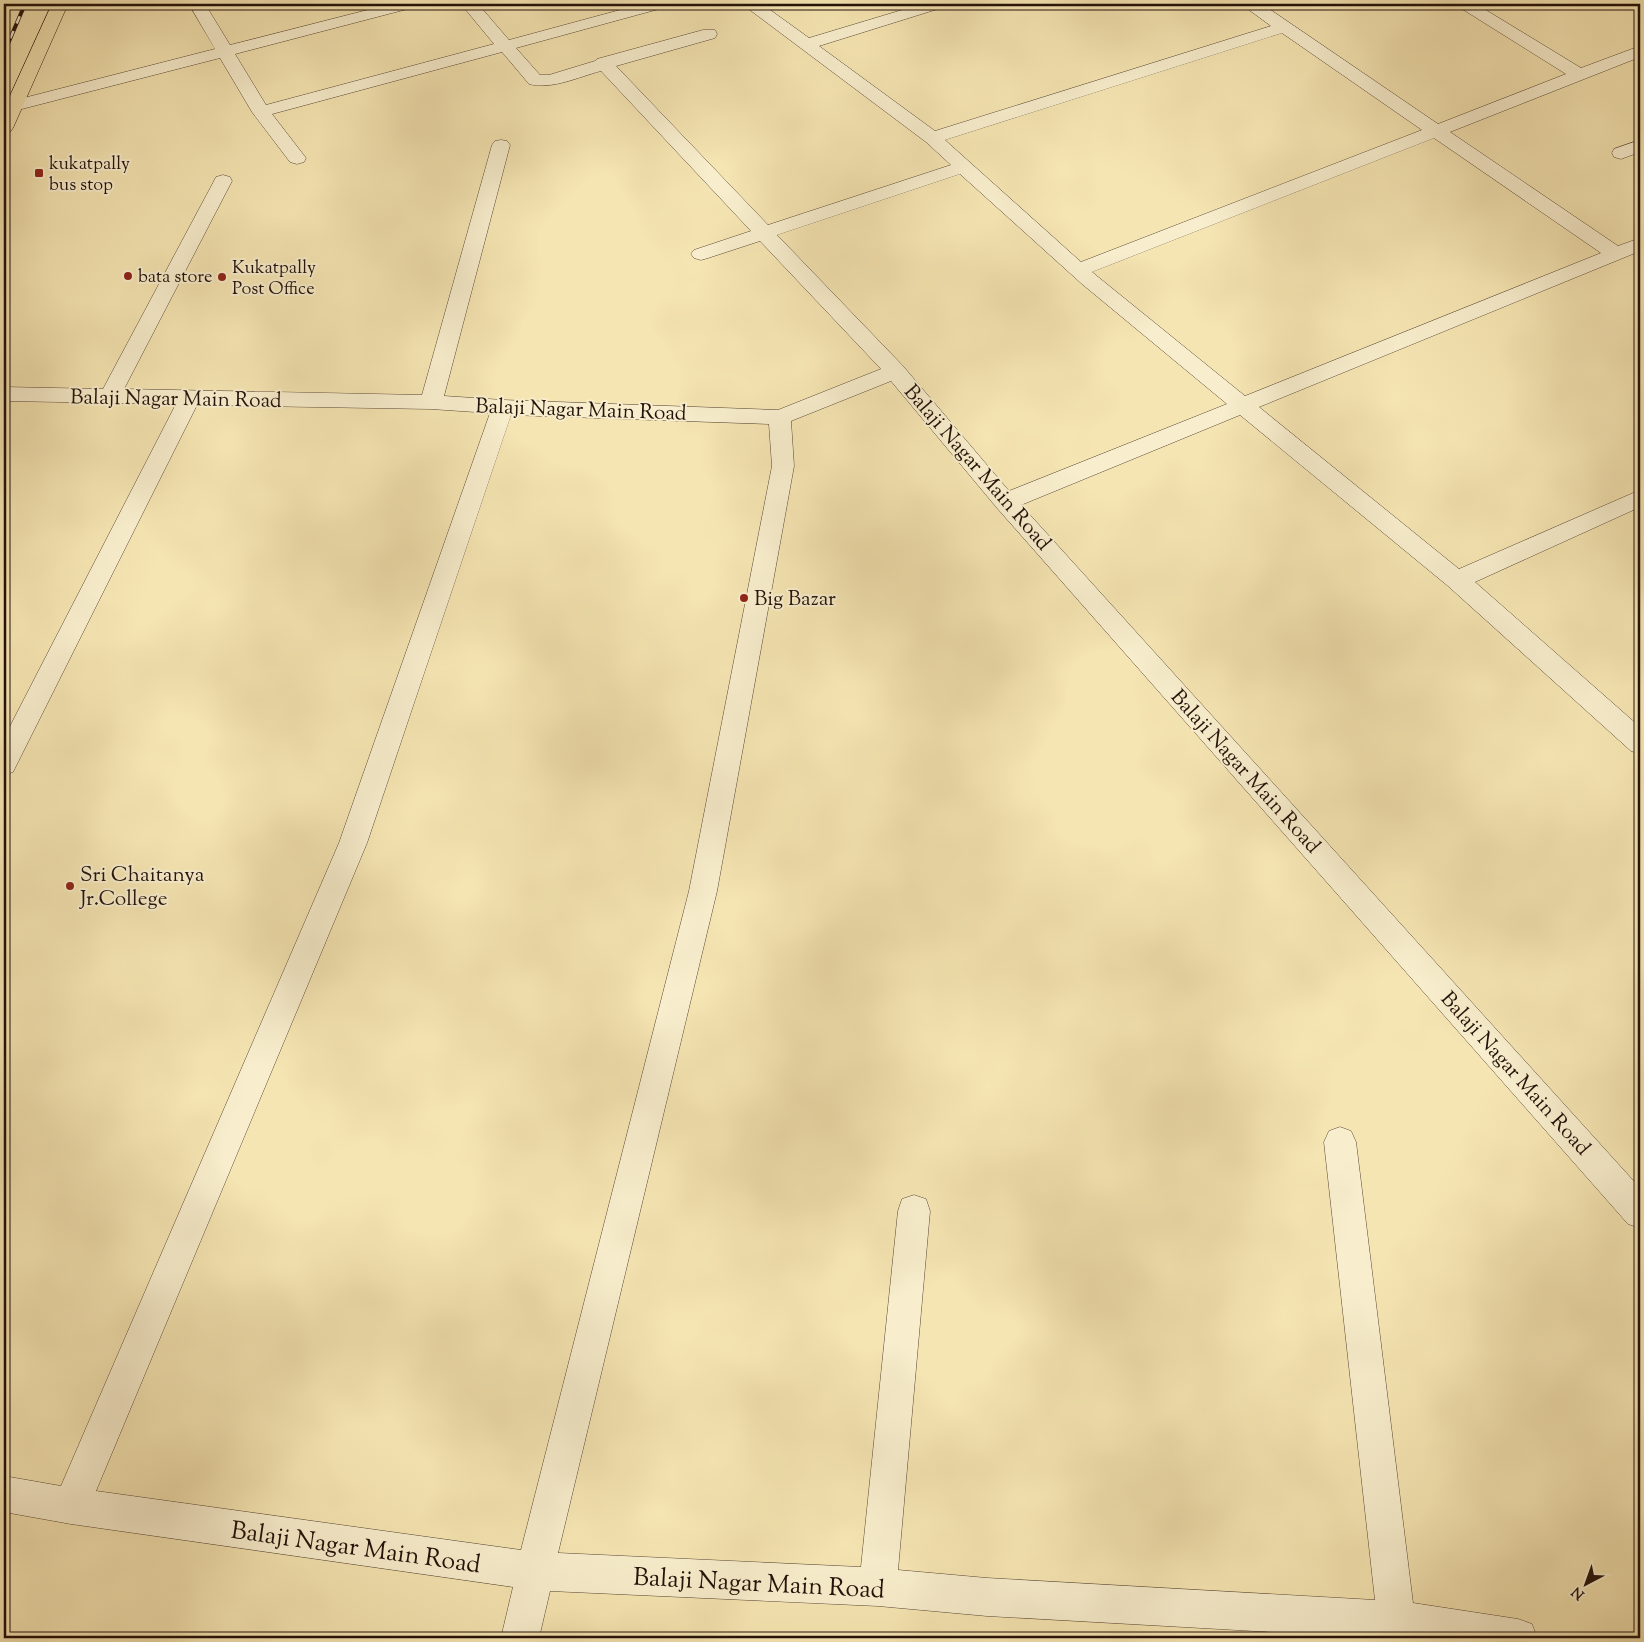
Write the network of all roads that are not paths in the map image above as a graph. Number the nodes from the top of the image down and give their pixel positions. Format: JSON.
{"nodes":[{"id":1,"x":60,"y":4,"type":"edge"},
{"id":2,"x":197,"y":4,"type":"edge"},
{"id":3,"x":409,"y":4,"type":"edge"},
{"id":4,"x":469,"y":4,"type":"edge"},
{"id":5,"x":660,"y":4,"type":"edge"},
{"id":6,"x":752,"y":4,"type":"edge"},
{"id":7,"x":938,"y":4,"type":"edge"},
{"id":8,"x":1251,"y":4,"type":"edge"},
{"id":9,"x":1465,"y":4,"type":"edge"},
{"id":10,"x":1284,"y":27,"type":"junction"},
{"id":11,"x":709,"y":34,"type":"dead end"},
{"id":12,"x":806,"y":44,"type":"junction"},
{"id":13,"x":506,"y":46,"type":"junction"},
{"id":14,"x":225,"y":52,"type":"junction"},
{"id":15,"x":1635,"y":58,"type":"edge"},
{"id":16,"x":603,"y":64,"type":"junction"},
{"id":17,"x":1578,"y":74,"type":"junction"},
{"id":18,"x":14,"y":106,"type":"junction"},
{"id":19,"x":260,"y":112,"type":"junction"},
{"id":20,"x":4,"y":128,"type":"edge"},
{"id":21,"x":1439,"y":131,"type":"junction"},
{"id":22,"x":932,"y":138,"type":"junction"},
{"id":23,"x":501,"y":145,"type":"dead end"},
{"id":24,"x":1640,"y":146,"type":"edge"},
{"id":25,"x":1621,"y":153,"type":"dead end"},
{"id":26,"x":297,"y":158,"type":"dead end"},
{"id":27,"x":965,"y":166,"type":"junction"},
{"id":28,"x":223,"y":181,"type":"dead end"},
{"id":29,"x":766,"y":234,"type":"junction"},
{"id":30,"x":1640,"y":244,"type":"edge"},
{"id":31,"x":701,"y":254,"type":"dead end"},
{"id":32,"x":1616,"y":254,"type":"junction"},
{"id":33,"x":1079,"y":270,"type":"junction"},
{"id":34,"x":896,"y":371,"type":"junction"},
{"id":35,"x":4,"y":394,"type":"edge"},
{"id":36,"x":109,"y":397,"type":"junction"},
{"id":37,"x":190,"y":398,"type":"junction"},
{"id":38,"x":431,"y":402,"type":"junction"},
{"id":39,"x":1246,"y":406,"type":"junction"},
{"id":40,"x":503,"y":407,"type":"junction"},
{"id":41,"x":780,"y":417,"type":"junction"},
{"id":42,"x":1640,"y":498,"type":"edge"},
{"id":43,"x":1005,"y":502,"type":"junction"},
{"id":44,"x":1458,"y":580,"type":"junction"},
{"id":45,"x":1640,"y":742,"type":"edge"},
{"id":46,"x":4,"y":764,"type":"edge"},
{"id":47,"x":1340,"y":1142,"type":"dead end"},
{"id":48,"x":914,"y":1211,"type":"dead end"},
{"id":49,"x":1640,"y":1212,"type":"edge"},
{"id":50,"x":4,"y":1494,"type":"edge"},
{"id":51,"x":71,"y":1506,"type":"junction"},
{"id":52,"x":534,"y":1571,"type":"junction"},
{"id":53,"x":878,"y":1587,"type":"junction"},
{"id":54,"x":1396,"y":1620,"type":"junction"},
{"id":55,"x":520,"y":1638,"type":"edge"},
{"id":56,"x":1518,"y":1638,"type":"edge"}],
"edges":[{"from":1,"to":18,"type":"highway"},
{"from":2,"to":14,"type":"street"},
{"from":3,"to":14,"type":"street"},
{"from":4,"to":13,"type":"street"},
{"from":5,"to":13,"type":"street"},
{"from":6,"to":12,"type":"street"},
{"from":7,"to":12,"type":"street"},
{"from":8,"to":10,"type":"street"},
{"from":9,"to":17,"type":"street"},
{"from":10,"to":21,"type":"street"},
{"from":10,"to":22,"type":"street"},
{"from":11,"to":16,"type":"street"},
{"from":12,"to":22,"type":"street"},
{"from":13,"to":16,"type":"street"},
{"from":13,"to":19,"type":"street"},
{"from":14,"to":18,"type":"street"},
{"from":14,"to":19,"type":"street"},
{"from":15,"to":17,"type":"street"},
{"from":16,"to":29,"type":"street"},
{"from":17,"to":21,"type":"street"},
{"from":18,"to":20,"type":"highway"},
{"from":19,"to":26,"type":"street"},
{"from":21,"to":32,"type":"street"},
{"from":21,"to":33,"type":"street"},
{"from":22,"to":27,"type":"street"},
{"from":23,"to":38,"type":"street"},
{"from":24,"to":25,"type":"street"},
{"from":27,"to":29,"type":"street"},
{"from":27,"to":33,"type":"street"},
{"from":28,"to":36,"type":"street"},
{"from":29,"to":31,"type":"street"},
{"from":29,"to":34,"type":"street"},
{"from":30,"to":32,"type":"street"},
{"from":32,"to":39,"type":"street"},
{"from":33,"to":39,"type":"street"},
{"from":34,"to":41,"type":"street","name":"Balaji Nagar Main Road"},
{"from":34,"to":43,"type":"street","name":"Balaji Nagar Main Road"},
{"from":35,"to":36,"type":"street","name":"Balaji Nagar Main Road"},
{"from":36,"to":37,"type":"street","name":"Balaji Nagar Main Road"},
{"from":37,"to":38,"type":"street","name":"Balaji Nagar Main Road"},
{"from":37,"to":46,"type":"street"},
{"from":38,"to":40,"type":"street","name":"Balaji Nagar Main Road"},
{"from":39,"to":43,"type":"street"},
{"from":39,"to":44,"type":"street"},
{"from":40,"to":41,"type":"street","name":"Balaji Nagar Main Road"},
{"from":40,"to":51,"type":"street"},
{"from":41,"to":52,"type":"street"},
{"from":42,"to":44,"type":"street"},
{"from":43,"to":49,"type":"street","name":"Balaji Nagar Main Road"},
{"from":44,"to":45,"type":"street"},
{"from":47,"to":54,"type":"street"},
{"from":48,"to":53,"type":"street"},
{"from":50,"to":51,"type":"street","name":"Balaji Nagar Main Road"},
{"from":51,"to":52,"type":"street","name":"Balaji Nagar Main Road"},
{"from":52,"to":53,"type":"street","name":"Balaji Nagar Main Road"},
{"from":52,"to":55,"type":"street"},
{"from":53,"to":54,"type":"street","name":"Balaji Nagar Main Road"},
{"from":54,"to":56,"type":"street","name":"Balaji Nagar Main Road"}]}
